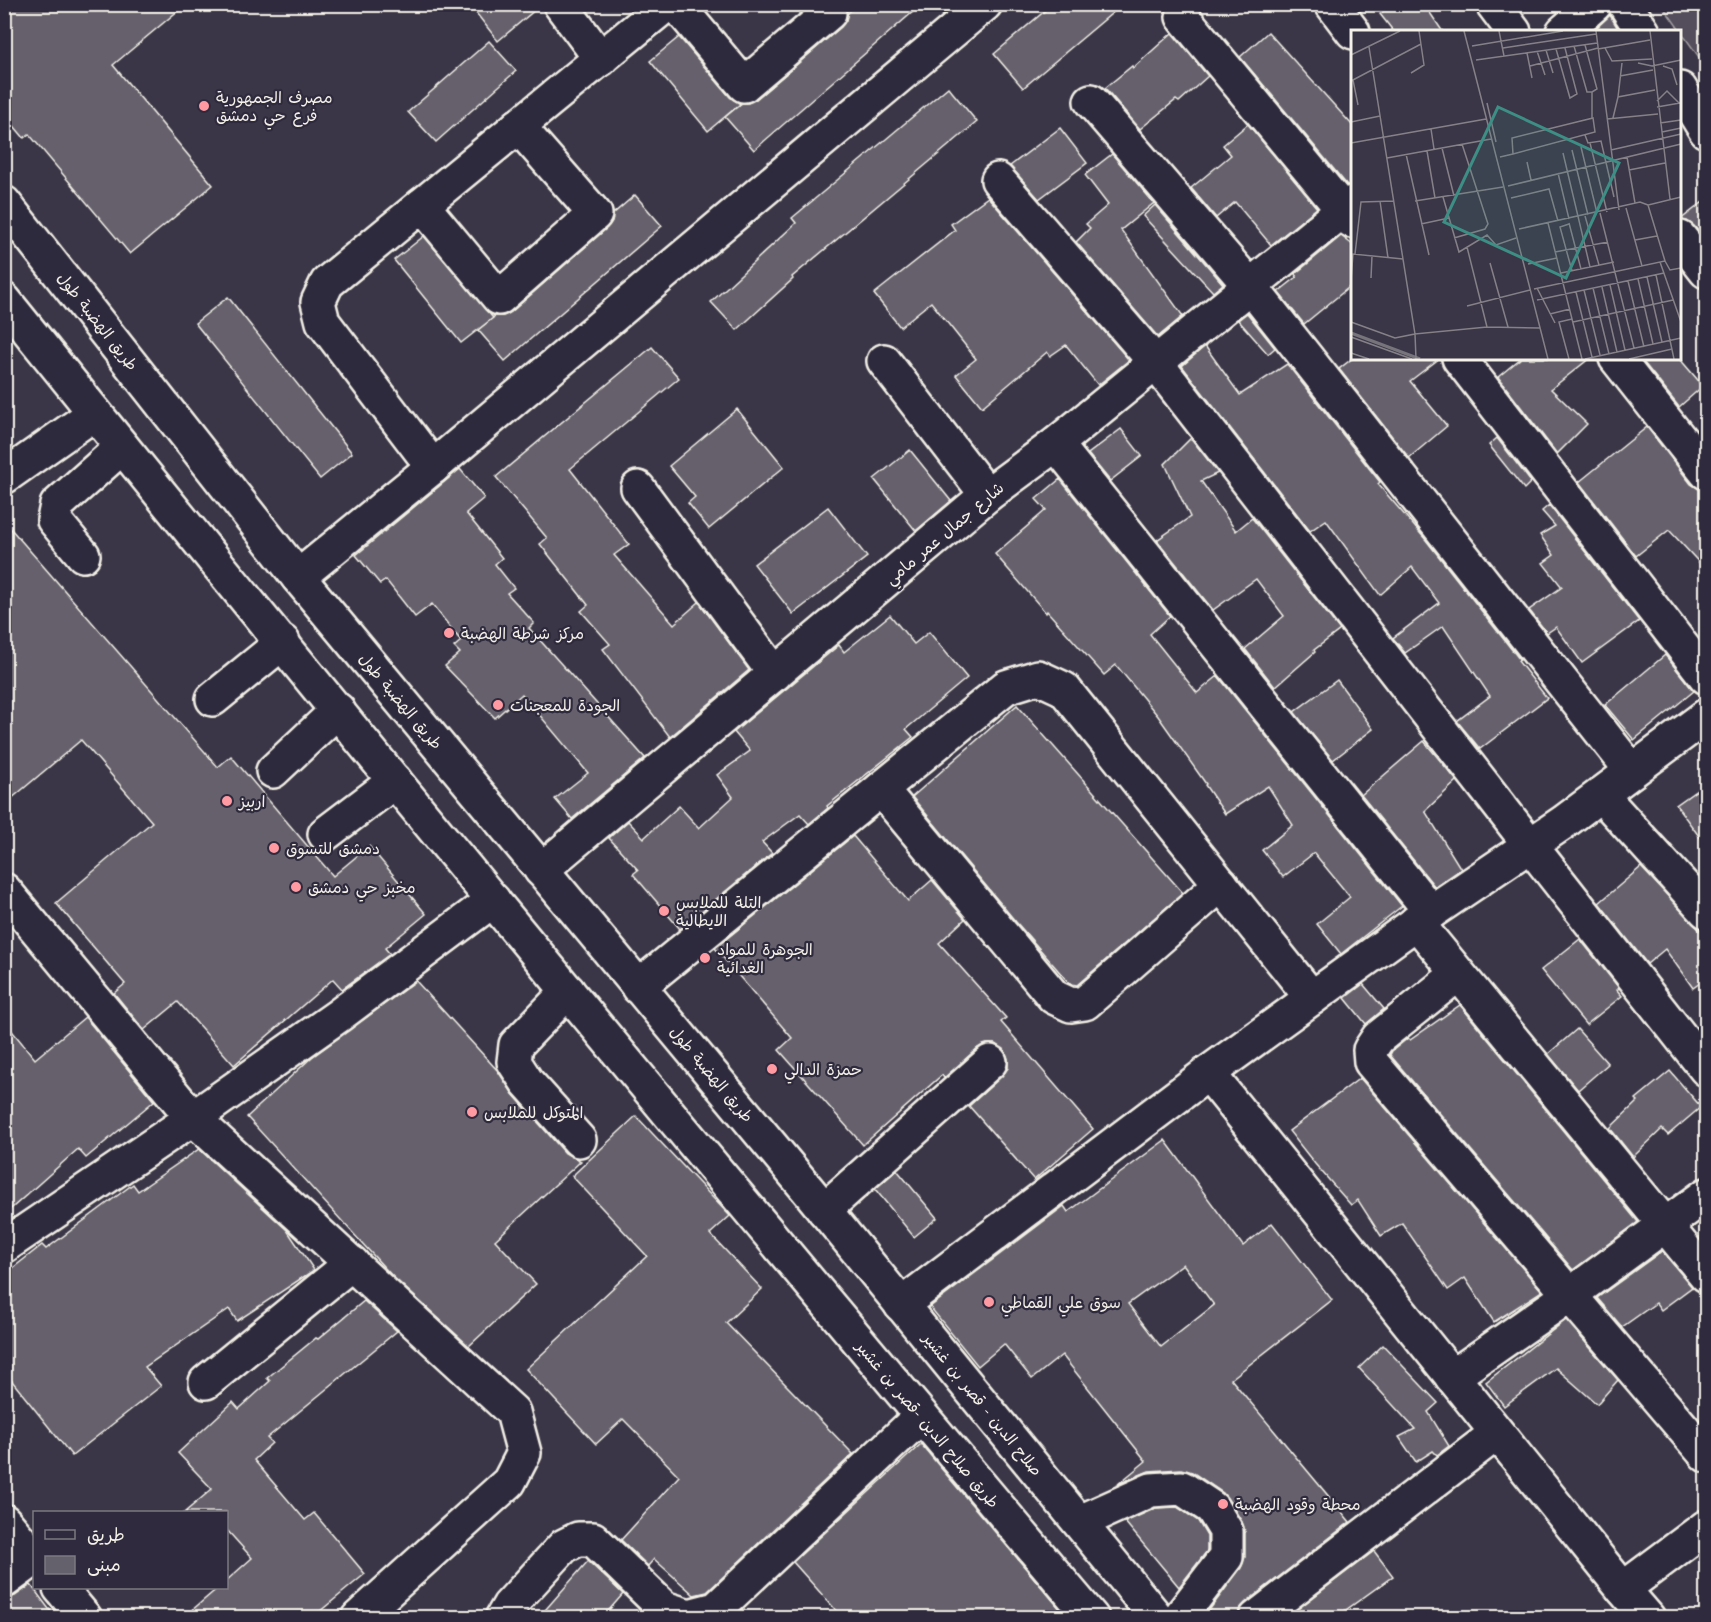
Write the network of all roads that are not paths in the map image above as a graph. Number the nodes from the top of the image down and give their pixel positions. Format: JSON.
{"nodes":[{"id":1,"x":560,"y":4,"type":"edge"},
{"id":2,"x":667,"y":4,"type":"edge"},
{"id":3,"x":676,"y":4,"type":"edge"},
{"id":4,"x":823,"y":4,"type":"edge"},
{"id":5,"x":1332,"y":4,"type":"edge"},
{"id":6,"x":1493,"y":4,"type":"edge"},
{"id":7,"x":1595,"y":4,"type":"edge"},
{"id":8,"x":1626,"y":4,"type":"edge"},
{"id":9,"x":970,"y":9,"type":"edge"},
{"id":10,"x":1183,"y":17,"type":"dead end"},
{"id":11,"x":1352,"y":30,"type":"edge"},
{"id":12,"x":1512,"y":30,"type":"edge"},
{"id":13,"x":1565,"y":30,"type":"edge"},
{"id":14,"x":1642,"y":30,"type":"edge"},
{"id":15,"x":601,"y":59,"type":"junction"},
{"id":16,"x":1681,"y":91,"type":"edge"},
{"id":17,"x":1091,"y":101,"type":"dead end"},
{"id":18,"x":518,"y":126,"type":"junction"},
{"id":19,"x":1707,"y":131,"type":"edge"},
{"id":20,"x":998,"y":180,"type":"dead end"},
{"id":21,"x":4,"y":202,"type":"edge"},
{"id":22,"x":422,"y":205,"type":"junction"},
{"id":23,"x":1350,"y":211,"type":"edge"},
{"id":24,"x":1681,"y":239,"type":"edge"},
{"id":25,"x":1707,"y":271,"type":"edge"},
{"id":26,"x":1250,"y":286,"type":"junction"},
{"id":27,"x":4,"y":300,"type":"edge"},
{"id":28,"x":1461,"y":360,"type":"edge"},
{"id":29,"x":1618,"y":360,"type":"edge"},
{"id":30,"x":884,"y":361,"type":"dead end"},
{"id":31,"x":1156,"y":363,"type":"junction"},
{"id":32,"x":95,"y":413,"type":"junction"},
{"id":33,"x":1056,"y":444,"type":"junction"},
{"id":34,"x":122,"y":447,"type":"junction"},
{"id":35,"x":433,"y":466,"type":"junction"},
{"id":36,"x":1707,"y":472,"type":"edge"},
{"id":37,"x":4,"y":477,"type":"edge"},
{"id":38,"x":638,"y":488,"type":"dead end"},
{"id":39,"x":987,"y":495,"type":"junction"},
{"id":40,"x":83,"y":555,"type":"dead end"},
{"id":41,"x":298,"y":577,"type":"junction"},
{"id":42,"x":282,"y":642,"type":"junction"},
{"id":43,"x":775,"y":674,"type":"junction"},
{"id":44,"x":1707,"y":677,"type":"edge"},
{"id":45,"x":213,"y":699,"type":"dead end"},
{"id":46,"x":338,"y":710,"type":"junction"},
{"id":47,"x":1707,"y":716,"type":"edge"},
{"id":48,"x":273,"y":771,"type":"dead end"},
{"id":49,"x":1632,"y":771,"type":"junction"},
{"id":50,"x":395,"y":781,"type":"junction"},
{"id":51,"x":881,"y":789,"type":"junction"},
{"id":52,"x":1601,"y":795,"type":"junction"},
{"id":53,"x":325,"y":834,"type":"dead end"},
{"id":54,"x":1530,"y":845,"type":"junction"},
{"id":55,"x":541,"y":870,"type":"junction"},
{"id":56,"x":1221,"y":884,"type":"junction"},
{"id":57,"x":4,"y":891,"type":"edge"},
{"id":58,"x":1701,"y":894,"type":"edge"},
{"id":59,"x":493,"y":900,"type":"junction"},
{"id":60,"x":1424,"y":917,"type":"junction"},
{"id":61,"x":1458,"y":974,"type":"junction"},
{"id":62,"x":638,"y":987,"type":"junction"},
{"id":63,"x":568,"y":991,"type":"junction"},
{"id":64,"x":1312,"y":998,"type":"junction"},
{"id":65,"x":990,"y":1062,"type":"dead end"},
{"id":66,"x":1707,"y":1069,"type":"edge"},
{"id":67,"x":1208,"y":1073,"type":"junction"},
{"id":68,"x":193,"y":1118,"type":"junction"},
{"id":69,"x":579,"y":1140,"type":"dead end"},
{"id":70,"x":1707,"y":1196,"type":"edge"},
{"id":71,"x":816,"y":1200,"type":"junction"},
{"id":72,"x":1666,"y":1225,"type":"junction"},
{"id":73,"x":4,"y":1246,"type":"edge"},
{"id":74,"x":352,"y":1263,"type":"junction"},
{"id":75,"x":1707,"y":1275,"type":"edge"},
{"id":76,"x":1571,"y":1294,"type":"junction"},
{"id":77,"x":901,"y":1305,"type":"junction"},
{"id":78,"x":1452,"y":1377,"type":"junction"},
{"id":79,"x":206,"y":1382,"type":"dead end"},
{"id":80,"x":921,"y":1416,"type":"junction"},
{"id":81,"x":1497,"y":1433,"type":"junction"},
{"id":82,"x":1707,"y":1455,"type":"edge"},
{"id":83,"x":4,"y":1521,"type":"edge"},
{"id":84,"x":1080,"y":1522,"type":"junction"},
{"id":85,"x":1707,"y":1527,"type":"edge"},
{"id":86,"x":33,"y":1557,"type":"edge"},
{"id":87,"x":33,"y":1559,"type":"edge"},
{"id":88,"x":4,"y":1581,"type":"edge"},
{"id":89,"x":62,"y":1589,"type":"edge"},
{"id":90,"x":1623,"y":1590,"type":"junction"},
{"id":91,"x":85,"y":1617,"type":"edge"},
{"id":92,"x":358,"y":1617,"type":"edge"},
{"id":93,"x":502,"y":1617,"type":"edge"},
{"id":94,"x":1092,"y":1617,"type":"edge"},
{"id":95,"x":1157,"y":1617,"type":"edge"},
{"id":96,"x":1179,"y":1617,"type":"edge"},
{"id":97,"x":1256,"y":1617,"type":"edge"},
{"id":98,"x":1648,"y":1617,"type":"edge"}],
"edges":[{"from":1,"to":15,"type":"main road"},
{"from":2,"to":15,"type":"main road"},
{"from":3,"to":4,"type":"main road"},
{"from":5,"to":11,"type":"main road"},
{"from":6,"to":12,"type":"main road"},
{"from":7,"to":13,"type":"main road"},
{"from":8,"to":14,"type":"main road"},
{"from":9,"to":35,"type":"main road"},
{"from":10,"to":23,"type":"main road"},
{"from":15,"to":18,"type":"main road"},
{"from":16,"to":19,"type":"main road"},
{"from":17,"to":26,"type":"main road"},
{"from":18,"to":22,"type":"main road"},
{"from":18,"to":22,"type":"main road"},
{"from":20,"to":31,"type":"main road"},
{"from":21,"to":41,"type":"main road","name":"طريق الهضبة طول"},
{"from":22,"to":35,"type":"main road"},
{"from":23,"to":26,"type":"main road","name":"شارع جمال عمر مامي"},
{"from":24,"to":25,"type":"main road"},
{"from":26,"to":31,"type":"main road","name":"شارع جمال عمر مامي"},
{"from":26,"to":49,"type":"main road"},
{"from":27,"to":32,"type":"main road"},
{"from":28,"to":44,"type":"main road"},
{"from":29,"to":36,"type":"main road"},
{"from":30,"to":39,"type":"main road"},
{"from":31,"to":33,"type":"main road","name":"شارع جمال عمر مامي"},
{"from":31,"to":54,"type":"main road"},
{"from":32,"to":34,"type":"main road"},
{"from":32,"to":37,"type":"main road"},
{"from":33,"to":39,"type":"main road","name":"شارع جمال عمر مامي"},
{"from":33,"to":60,"type":"main road"},
{"from":34,"to":40,"type":"main road"},
{"from":34,"to":42,"type":"main road"},
{"from":35,"to":41,"type":"main road"},
{"from":38,"to":43,"type":"main road"},
{"from":39,"to":43,"type":"main road","name":"شارع جمال عمر مامي"},
{"from":41,"to":55,"type":"main road","name":"طريق الهضبة طول"},
{"from":42,"to":45,"type":"main road"},
{"from":42,"to":46,"type":"main road"},
{"from":43,"to":55,"type":"main road","name":"شارع جمال عمر مامي"},
{"from":46,"to":48,"type":"main road"},
{"from":46,"to":50,"type":"main road"},
{"from":47,"to":49,"type":"main road"},
{"from":49,"to":52,"type":"main road"},
{"from":50,"to":53,"type":"main road"},
{"from":50,"to":59,"type":"main road"},
{"from":51,"to":56,"type":"main road"},
{"from":51,"to":56,"type":"main road"},
{"from":51,"to":62,"type":"main road"},
{"from":52,"to":54,"type":"main road"},
{"from":52,"to":58,"type":"main road"},
{"from":54,"to":60,"type":"main road"},
{"from":54,"to":66,"type":"main road"},
{"from":55,"to":62,"type":"main road","name":"طريق الهضبة طول"},
{"from":56,"to":64,"type":"main road"},
{"from":57,"to":68,"type":"main road"},
{"from":59,"to":63,"type":"main road"},
{"from":59,"to":68,"type":"main road"},
{"from":60,"to":61,"type":"main road"},
{"from":60,"to":64,"type":"main road"},
{"from":61,"to":72,"type":"main road"},
{"from":61,"to":76,"type":"main road"},
{"from":62,"to":71,"type":"main road","name":"طريق الهضبة طول"},
{"from":63,"to":69,"type":"main road"},
{"from":63,"to":80,"type":"main road","name":"طريق صلاح الدين -قصر بن غشير"},
{"from":64,"to":67,"type":"main road"},
{"from":65,"to":71,"type":"main road"},
{"from":67,"to":77,"type":"main road"},
{"from":67,"to":78,"type":"main road"},
{"from":68,"to":73,"type":"main road"},
{"from":68,"to":74,"type":"main road"},
{"from":70,"to":72,"type":"main road"},
{"from":71,"to":77,"type":"main road","name":"صلاح الدين - قصر بن غشير"},
{"from":72,"to":75,"type":"main road"},
{"from":72,"to":76,"type":"main road"},
{"from":74,"to":79,"type":"main road"},
{"from":74,"to":92,"type":"main road"},
{"from":76,"to":78,"type":"main road"},
{"from":76,"to":82,"type":"main road"},
{"from":77,"to":84,"type":"main road","name":"صلاح الدين - قصر بن غشير"},
{"from":78,"to":81,"type":"main road"},
{"from":80,"to":93,"type":"main road"},
{"from":80,"to":94,"type":"main road","name":"طريق صلاح الدين -قصر بن غشير"},
{"from":81,"to":90,"type":"main road"},
{"from":81,"to":97,"type":"main road"},
{"from":83,"to":86,"type":"main road"},
{"from":84,"to":95,"type":"main road","name":"صلاح الدين - قصر بن غشير"},
{"from":84,"to":96,"type":"main road"},
{"from":85,"to":90,"type":"main road"},
{"from":87,"to":88,"type":"main road"},
{"from":89,"to":91,"type":"main road"},
{"from":90,"to":98,"type":"main road"}]}
